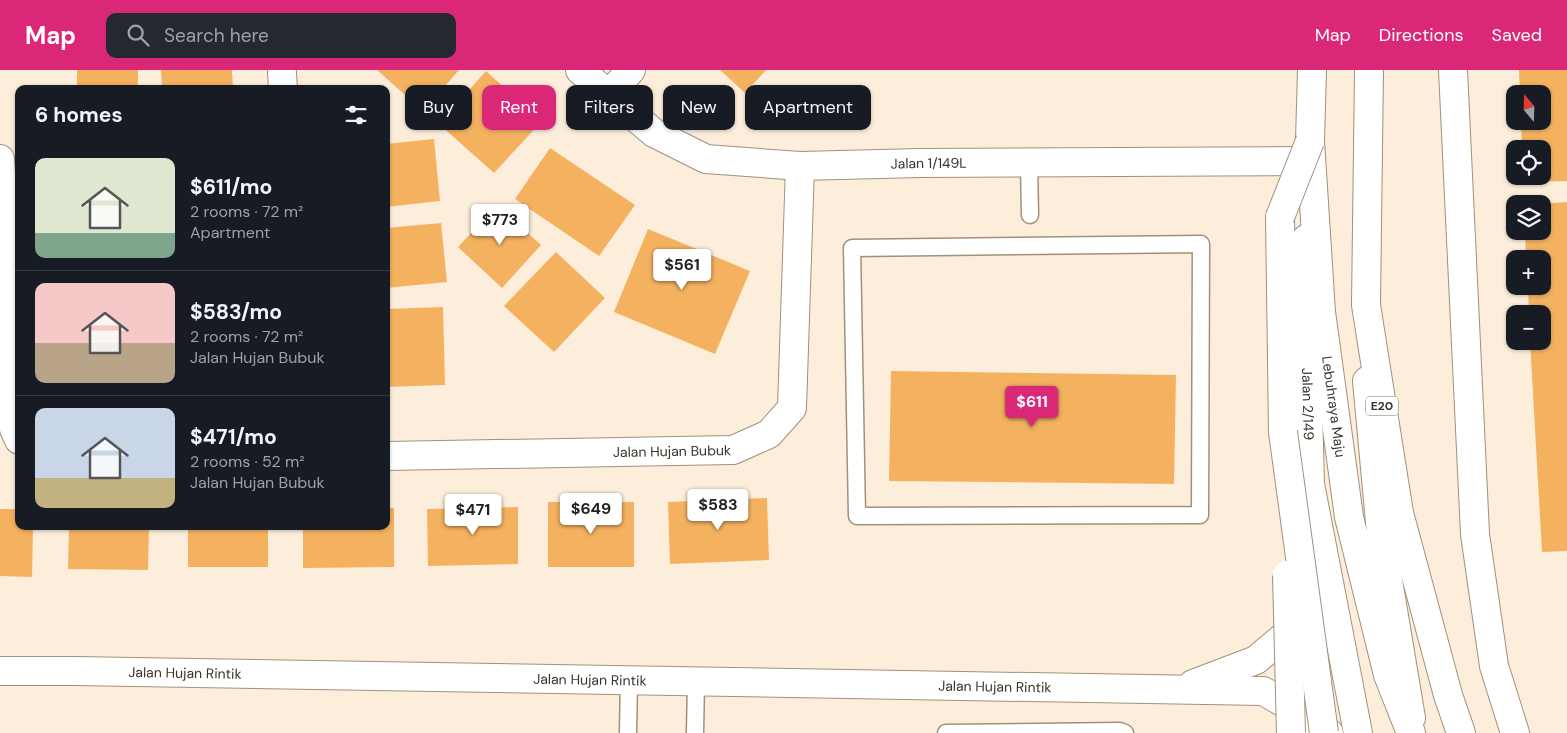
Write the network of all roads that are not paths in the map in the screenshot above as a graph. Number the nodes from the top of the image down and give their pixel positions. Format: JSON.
{"nodes":[{"id":1,"x":580,"y":70,"type":"edge"},
{"id":2,"x":631,"y":70,"type":"edge"},
{"id":3,"x":1308,"y":70,"type":"edge"},
{"id":4,"x":1312,"y":70,"type":"edge"},
{"id":5,"x":1368,"y":70,"type":"edge"},
{"id":6,"x":1453,"y":70,"type":"edge"},
{"id":7,"x":597,"y":85,"type":"edge"},
{"id":8,"x":617,"y":85,"type":"edge"},
{"id":9,"x":650,"y":130,"type":"edge"},
{"id":10,"x":1309,"y":151,"type":"junction"},
{"id":11,"x":0,"y":159,"type":"edge"},
{"id":12,"x":1029,"y":163,"type":"junction"},
{"id":13,"x":800,"y":166,"type":"junction"},
{"id":14,"x":2,"y":215,"type":"edge"},
{"id":15,"x":1030,"y":215,"type":"dead end"},
{"id":16,"x":1201,"y":244,"type":"joint"},
{"id":17,"x":15,"y":431,"type":"edge"},
{"id":18,"x":1283,"y":432,"type":"junction"},
{"id":19,"x":0,"y":448,"type":"edge"},
{"id":20,"x":15,"y":448,"type":"edge"},
{"id":21,"x":390,"y":456,"type":"edge"},
{"id":22,"x":1327,"y":579,"type":"junction"},
{"id":23,"x":0,"y":671,"type":"edge"},
{"id":24,"x":629,"y":680,"type":"junction"},
{"id":25,"x":696,"y":681,"type":"junction"},
{"id":26,"x":1180,"y":689,"type":"junction"},
{"id":27,"x":628,"y":733,"type":"edge"},
{"id":28,"x":695,"y":733,"type":"edge"},
{"id":29,"x":946,"y":733,"type":"edge"},
{"id":30,"x":955,"y":733,"type":"edge"},
{"id":31,"x":1024,"y":733,"type":"edge"},
{"id":32,"x":1125,"y":733,"type":"edge"},
{"id":33,"x":1291,"y":733,"type":"edge"},
{"id":34,"x":1324,"y":733,"type":"edge"},
{"id":35,"x":1329,"y":733,"type":"edge"},
{"id":36,"x":1358,"y":733,"type":"edge"},
{"id":37,"x":1412,"y":733,"type":"edge"},
{"id":38,"x":1461,"y":733,"type":"edge"},
{"id":39,"x":1514,"y":733,"type":"edge"}],
"edges":[{"from":1,"to":7,"type":"main road","name":"Jalan 1/149L"},
{"from":2,"to":8,"type":"main road"},
{"from":3,"to":10,"type":"main road","name":"Jalan 2/149"},
{"from":4,"to":10,"type":"main road","name":"Lebuhraya Maju"},
{"from":5,"to":37,"type":"main road"},
{"from":5,"to":38,"type":"main road","number":"E20"},
{"from":6,"to":39,"type":"main road"},
{"from":9,"to":13,"type":"main road","name":"Jalan 1/149L"},
{"from":10,"to":12,"type":"main road","name":"Jalan 1/149L"},
{"from":10,"to":18,"type":"main road","bridge":true},
{"from":10,"to":22,"type":"main road","name":"Jalan 2/149"},
{"from":10,"to":37,"type":"main road","name":"Lebuhraya Maju"},
{"from":11,"to":14,"type":"main road"},
{"from":12,"to":13,"type":"main road","name":"Jalan 1/149L"},
{"from":12,"to":15,"type":"lane"},
{"from":13,"to":21,"type":"main road","name":"Jalan Hujan Bubuk"},
{"from":14,"to":17,"type":"main road"},
{"from":16,"to":16,"type":"lane"},
{"from":18,"to":33,"type":"main road","bridge":true},
{"from":18,"to":34,"type":"main road","bridge":true},
{"from":19,"to":20,"type":"main road"},
{"from":22,"to":26,"type":"main road","name":"Jalan Hujan Rintik"},
{"from":22,"to":36,"type":"main road","name":"Jalan 2/149"},
{"from":23,"to":24,"type":"main road","name":"Jalan Hujan Rintik"},
{"from":24,"to":25,"type":"main road","name":"Jalan Hujan Rintik"},
{"from":24,"to":27,"type":"lane"},
{"from":25,"to":26,"type":"main road","name":"Jalan Hujan Rintik"},
{"from":25,"to":28,"type":"lane"},
{"from":26,"to":35,"type":"main road","name":"Jalan Hujan Rintik"},
{"from":29,"to":30,"type":"lane"},
{"from":30,"to":31,"type":"lane"},
{"from":31,"to":32,"type":"lane"}]}
